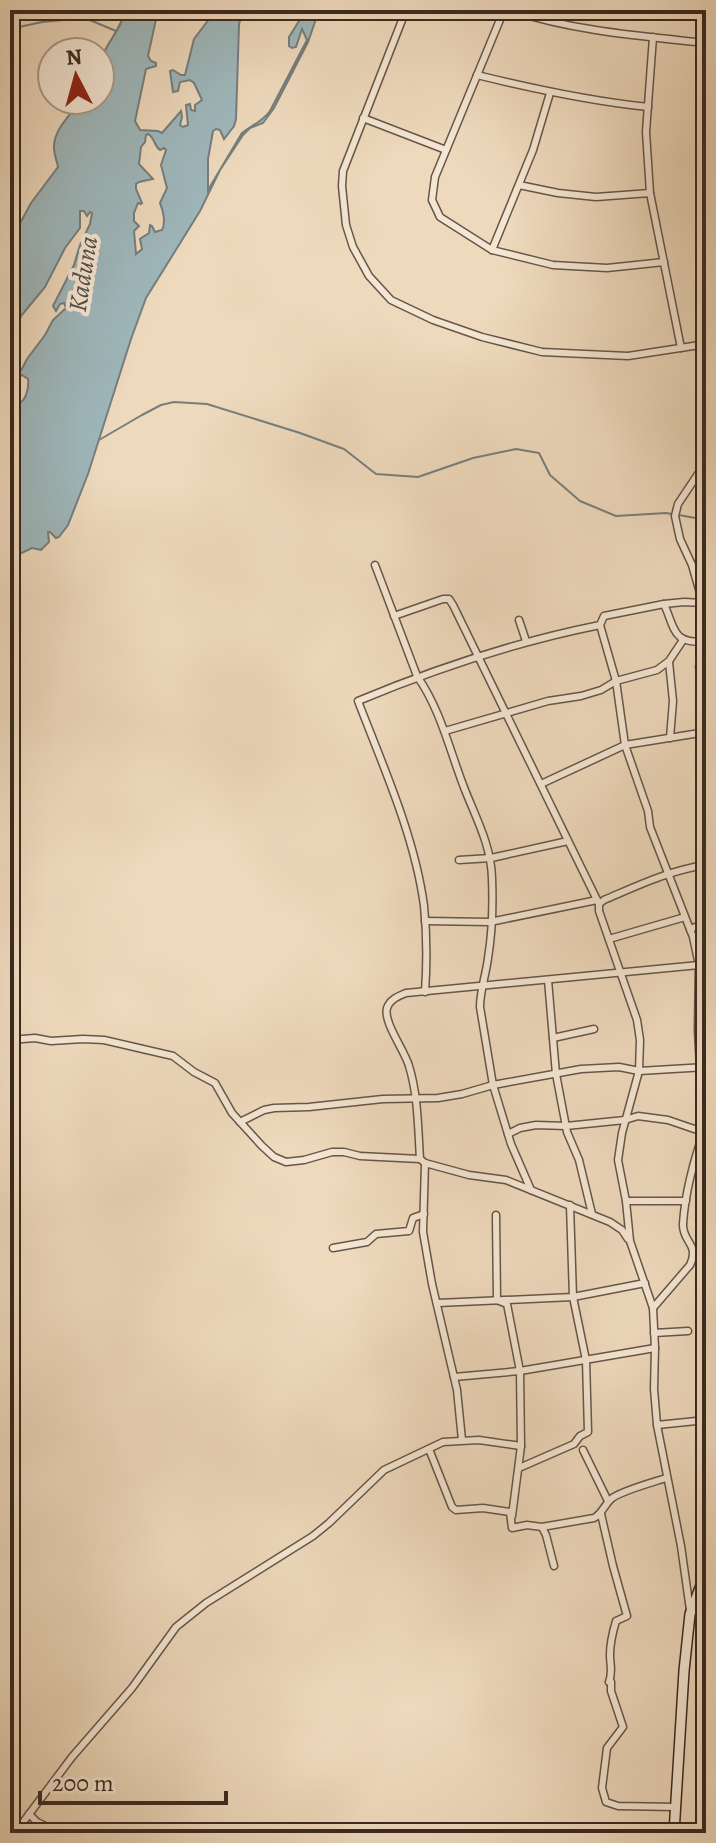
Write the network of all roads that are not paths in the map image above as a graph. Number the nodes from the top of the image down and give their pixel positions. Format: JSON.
{"nodes":[{"id":1,"x":406,"y":10,"type":"edge"},
{"id":2,"x":507,"y":10,"type":"edge"},
{"id":3,"x":653,"y":37,"type":"junction"},
{"id":4,"x":706,"y":43,"type":"edge"},
{"id":5,"x":477,"y":75,"type":"junction"},
{"id":6,"x":550,"y":93,"type":"junction"},
{"id":7,"x":648,"y":107,"type":"junction"},
{"id":8,"x":363,"y":118,"type":"junction"},
{"id":9,"x":446,"y":150,"type":"junction"},
{"id":10,"x":519,"y":185,"type":"junction"},
{"id":11,"x":650,"y":193,"type":"junction"},
{"id":12,"x":492,"y":250,"type":"junction"},
{"id":13,"x":664,"y":262,"type":"junction"},
{"id":14,"x":706,"y":344,"type":"edge"},
{"id":15,"x":681,"y":348,"type":"junction"},
{"id":16,"x":706,"y":462,"type":"edge"},
{"id":17,"x":375,"y":565,"type":"dead end"},
{"id":18,"x":703,"y":603,"type":"junction"},
{"id":19,"x":664,"y":604,"type":"junction"},
{"id":20,"x":706,"y":614,"type":"edge"},
{"id":21,"x":394,"y":616,"type":"junction"},
{"id":22,"x":519,"y":620,"type":"dead end"},
{"id":23,"x":600,"y":625,"type":"junction"},
{"id":24,"x":683,"y":640,"type":"junction"},
{"id":25,"x":526,"y":641,"type":"junction"},
{"id":26,"x":706,"y":642,"type":"edge"},
{"id":27,"x":479,"y":656,"type":"junction"},
{"id":28,"x":669,"y":661,"type":"junction"},
{"id":29,"x":417,"y":676,"type":"junction"},
{"id":30,"x":616,"y":681,"type":"junction"},
{"id":31,"x":506,"y":713,"type":"junction"},
{"id":32,"x":445,"y":731,"type":"junction"},
{"id":33,"x":706,"y":732,"type":"edge"},
{"id":34,"x":670,"y":738,"type":"junction"},
{"id":35,"x":625,"y":745,"type":"junction"},
{"id":36,"x":541,"y":784,"type":"junction"},
{"id":37,"x":568,"y":841,"type":"junction"},
{"id":38,"x":491,"y":858,"type":"junction"},
{"id":39,"x":459,"y":860,"type":"dead end"},
{"id":40,"x":706,"y":865,"type":"edge"},
{"id":41,"x":669,"y":874,"type":"junction"},
{"id":42,"x":598,"y":902,"type":"junction"},
{"id":43,"x":685,"y":917,"type":"junction"},
{"id":44,"x":425,"y":921,"type":"junction"},
{"id":45,"x":490,"y":922,"type":"junction"},
{"id":46,"x":706,"y":923,"type":"edge"},
{"id":47,"x":690,"y":929,"type":"junction"},
{"id":48,"x":609,"y":939,"type":"junction"},
{"id":49,"x":699,"y":965,"type":"junction"},
{"id":50,"x":621,"y":974,"type":"junction"},
{"id":51,"x":548,"y":980,"type":"junction"},
{"id":52,"x":482,"y":987,"type":"junction"},
{"id":53,"x":425,"y":992,"type":"junction"},
{"id":54,"x":594,"y":1029,"type":"dead end"},
{"id":55,"x":553,"y":1038,"type":"junction"},
{"id":56,"x":10,"y":1040,"type":"edge"},
{"id":57,"x":703,"y":1067,"type":"edge"},
{"id":58,"x":639,"y":1071,"type":"junction"},
{"id":59,"x":556,"y":1074,"type":"junction"},
{"id":60,"x":493,"y":1085,"type":"junction"},
{"id":61,"x":416,"y":1098,"type":"junction"},
{"id":62,"x":625,"y":1120,"type":"junction"},
{"id":63,"x":240,"y":1122,"type":"junction"},
{"id":64,"x":566,"y":1126,"type":"junction"},
{"id":65,"x":705,"y":1130,"type":"edge"},
{"id":66,"x":508,"y":1134,"type":"junction"},
{"id":67,"x":422,"y":1161,"type":"junction"},
{"id":68,"x":531,"y":1190,"type":"junction"},
{"id":69,"x":626,"y":1201,"type":"junction"},
{"id":70,"x":686,"y":1201,"type":"junction"},
{"id":71,"x":570,"y":1205,"type":"junction"},
{"id":72,"x":424,"y":1214,"type":"junction"},
{"id":73,"x":592,"y":1214,"type":"junction"},
{"id":74,"x":496,"y":1215,"type":"dead end"},
{"id":75,"x":626,"y":1229,"type":"junction"},
{"id":76,"x":333,"y":1248,"type":"dead end"},
{"id":77,"x":694,"y":1253,"type":"junction"},
{"id":78,"x":706,"y":1253,"type":"edge"},
{"id":79,"x":645,"y":1283,"type":"junction"},
{"id":80,"x":573,"y":1297,"type":"junction"},
{"id":81,"x":497,"y":1300,"type":"junction"},
{"id":82,"x":438,"y":1303,"type":"junction"},
{"id":83,"x":653,"y":1308,"type":"junction"},
{"id":84,"x":688,"y":1331,"type":"dead end"},
{"id":85,"x":654,"y":1333,"type":"junction"},
{"id":86,"x":655,"y":1348,"type":"junction"},
{"id":87,"x":586,"y":1360,"type":"junction"},
{"id":88,"x":520,"y":1371,"type":"junction"},
{"id":89,"x":454,"y":1377,"type":"junction"},
{"id":90,"x":706,"y":1420,"type":"edge"},
{"id":91,"x":657,"y":1425,"type":"junction"},
{"id":92,"x":462,"y":1440,"type":"junction"},
{"id":93,"x":521,"y":1446,"type":"junction"},
{"id":94,"x":429,"y":1449,"type":"junction"},
{"id":95,"x":583,"y":1450,"type":"dead end"},
{"id":96,"x":519,"y":1468,"type":"junction"},
{"id":97,"x":666,"y":1478,"type":"junction"},
{"id":98,"x":608,"y":1501,"type":"junction"},
{"id":99,"x":601,"y":1514,"type":"junction"},
{"id":100,"x":542,"y":1527,"type":"junction"},
{"id":101,"x":512,"y":1528,"type":"junction"},
{"id":102,"x":554,"y":1566,"type":"dead end"},
{"id":103,"x":706,"y":1572,"type":"edge"},
{"id":104,"x":690,"y":1614,"type":"junction"},
{"id":105,"x":676,"y":1807,"type":"junction"},
{"id":106,"x":29,"y":1814,"type":"junction"},
{"id":107,"x":15,"y":1833,"type":"edge"},
{"id":108,"x":60,"y":1833,"type":"edge"},
{"id":109,"x":674,"y":1833,"type":"edge"}],
"edges":[{"from":1,"to":8,"type":"street"},
{"from":2,"to":3,"type":"street"},
{"from":2,"to":5,"type":"street"},
{"from":3,"to":4,"type":"street"},
{"from":3,"to":7,"type":"street"},
{"from":5,"to":6,"type":"street"},
{"from":5,"to":9,"type":"street"},
{"from":6,"to":7,"type":"street"},
{"from":6,"to":10,"type":"street"},
{"from":7,"to":11,"type":"street"},
{"from":8,"to":9,"type":"street"},
{"from":8,"to":15,"type":"street"},
{"from":9,"to":12,"type":"street"},
{"from":10,"to":11,"type":"street"},
{"from":10,"to":12,"type":"street"},
{"from":11,"to":13,"type":"street"},
{"from":12,"to":13,"type":"street"},
{"from":13,"to":15,"type":"street"},
{"from":14,"to":15,"type":"street"},
{"from":16,"to":18,"type":"street"},
{"from":17,"to":21,"type":"street"},
{"from":18,"to":19,"type":"street"},
{"from":18,"to":20,"type":"street"},
{"from":19,"to":23,"type":"street"},
{"from":19,"to":24,"type":"street"},
{"from":21,"to":27,"type":"street"},
{"from":21,"to":29,"type":"street"},
{"from":22,"to":25,"type":"street"},
{"from":23,"to":25,"type":"street"},
{"from":23,"to":30,"type":"street"},
{"from":24,"to":26,"type":"street"},
{"from":24,"to":28,"type":"street"},
{"from":25,"to":27,"type":"street"},
{"from":27,"to":29,"type":"street"},
{"from":27,"to":31,"type":"street"},
{"from":28,"to":30,"type":"street"},
{"from":28,"to":34,"type":"street"},
{"from":29,"to":32,"type":"street"},
{"from":29,"to":44,"type":"street"},
{"from":30,"to":31,"type":"street"},
{"from":30,"to":35,"type":"street"},
{"from":31,"to":32,"type":"street"},
{"from":31,"to":36,"type":"street"},
{"from":32,"to":38,"type":"street"},
{"from":33,"to":34,"type":"street"},
{"from":34,"to":35,"type":"street"},
{"from":35,"to":36,"type":"street"},
{"from":35,"to":41,"type":"street"},
{"from":36,"to":37,"type":"street"},
{"from":37,"to":38,"type":"street"},
{"from":37,"to":42,"type":"street"},
{"from":38,"to":39,"type":"street"},
{"from":38,"to":45,"type":"street"},
{"from":40,"to":41,"type":"street"},
{"from":41,"to":42,"type":"street"},
{"from":41,"to":43,"type":"street"},
{"from":42,"to":45,"type":"street"},
{"from":42,"to":48,"type":"street"},
{"from":43,"to":47,"type":"street"},
{"from":43,"to":48,"type":"street"},
{"from":44,"to":45,"type":"street"},
{"from":44,"to":53,"type":"street"},
{"from":45,"to":52,"type":"street"},
{"from":46,"to":47,"type":"street"},
{"from":47,"to":49,"type":"street"},
{"from":48,"to":50,"type":"street"},
{"from":49,"to":50,"type":"street"},
{"from":49,"to":57,"type":"street"},
{"from":50,"to":51,"type":"street"},
{"from":50,"to":58,"type":"street"},
{"from":51,"to":52,"type":"street"},
{"from":51,"to":55,"type":"street"},
{"from":52,"to":53,"type":"street"},
{"from":52,"to":60,"type":"street"},
{"from":53,"to":61,"type":"street"},
{"from":54,"to":55,"type":"street"},
{"from":55,"to":59,"type":"street"},
{"from":56,"to":63,"type":"street"},
{"from":57,"to":58,"type":"street"},
{"from":58,"to":59,"type":"street"},
{"from":58,"to":62,"type":"street"},
{"from":59,"to":60,"type":"street"},
{"from":59,"to":64,"type":"street"},
{"from":60,"to":61,"type":"street"},
{"from":60,"to":66,"type":"street"},
{"from":61,"to":63,"type":"street"},
{"from":61,"to":67,"type":"street"},
{"from":62,"to":64,"type":"street"},
{"from":62,"to":65,"type":"street"},
{"from":62,"to":69,"type":"street"},
{"from":63,"to":67,"type":"street"},
{"from":64,"to":66,"type":"street"},
{"from":64,"to":73,"type":"street"},
{"from":65,"to":70,"type":"street"},
{"from":66,"to":68,"type":"street"},
{"from":67,"to":68,"type":"street"},
{"from":67,"to":72,"type":"street"},
{"from":68,"to":71,"type":"street"},
{"from":69,"to":70,"type":"street"},
{"from":69,"to":75,"type":"street"},
{"from":70,"to":77,"type":"street"},
{"from":71,"to":73,"type":"street"},
{"from":71,"to":80,"type":"street"},
{"from":72,"to":76,"type":"street"},
{"from":72,"to":82,"type":"street"},
{"from":73,"to":75,"type":"street"},
{"from":74,"to":81,"type":"street"},
{"from":75,"to":79,"type":"street"},
{"from":77,"to":78,"type":"street"},
{"from":77,"to":83,"type":"street"},
{"from":79,"to":80,"type":"street"},
{"from":79,"to":83,"type":"street"},
{"from":80,"to":81,"type":"street"},
{"from":80,"to":87,"type":"street"},
{"from":81,"to":82,"type":"street"},
{"from":81,"to":88,"type":"street"},
{"from":82,"to":89,"type":"street"},
{"from":83,"to":85,"type":"street"},
{"from":84,"to":85,"type":"street"},
{"from":85,"to":86,"type":"street"},
{"from":86,"to":87,"type":"street"},
{"from":86,"to":91,"type":"street"},
{"from":87,"to":88,"type":"street"},
{"from":87,"to":96,"type":"street"},
{"from":88,"to":89,"type":"street"},
{"from":88,"to":93,"type":"street"},
{"from":89,"to":92,"type":"street"},
{"from":90,"to":91,"type":"street"},
{"from":91,"to":97,"type":"street"},
{"from":92,"to":93,"type":"street"},
{"from":92,"to":94,"type":"street"},
{"from":93,"to":96,"type":"street"},
{"from":94,"to":101,"type":"street"},
{"from":94,"to":106,"type":"street"},
{"from":95,"to":98,"type":"street"},
{"from":96,"to":101,"type":"street"},
{"from":97,"to":98,"type":"street"},
{"from":97,"to":104,"type":"street"},
{"from":98,"to":99,"type":"street"},
{"from":99,"to":100,"type":"street"},
{"from":99,"to":105,"type":"street"},
{"from":100,"to":101,"type":"street"},
{"from":100,"to":102,"type":"street"},
{"from":103,"to":104,"type":"main road"},
{"from":104,"to":105,"type":"main road"},
{"from":105,"to":109,"type":"main road"},
{"from":106,"to":107,"type":"street"},
{"from":106,"to":108,"type":"street"}]}
